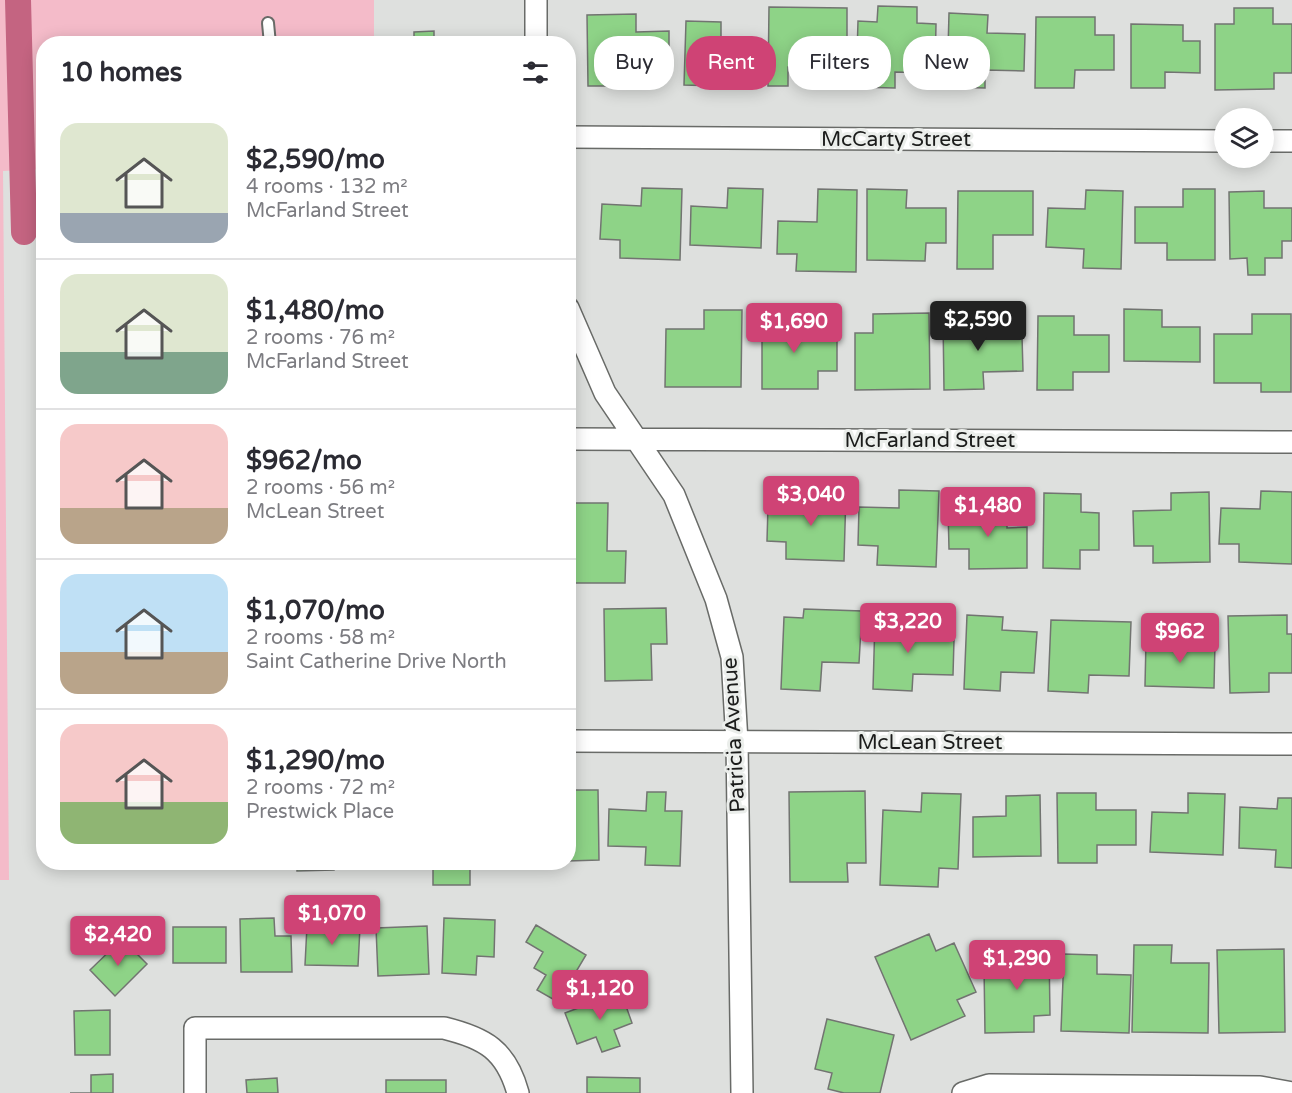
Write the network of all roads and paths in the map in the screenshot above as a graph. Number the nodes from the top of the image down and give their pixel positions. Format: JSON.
{"nodes":[{"id":1,"x":536,"y":0,"type":"edge"},
{"id":2,"x":268,"y":23,"type":"dead end"},
{"id":3,"x":269,"y":36,"type":"edge"},
{"id":4,"x":536,"y":36,"type":"edge"},
{"id":5,"x":576,"y":137,"type":"edge"},
{"id":6,"x":1214,"y":141,"type":"edge"},
{"id":7,"x":1274,"y":141,"type":"edge"},
{"id":8,"x":1292,"y":141,"type":"edge"},
{"id":9,"x":576,"y":326,"type":"edge"},
{"id":10,"x":637,"y":438,"type":"junction"},
{"id":11,"x":576,"y":439,"type":"edge"},
{"id":12,"x":1292,"y":442,"type":"edge"},
{"id":13,"x":576,"y":741,"type":"edge"},
{"id":14,"x":737,"y":742,"type":"junction"},
{"id":15,"x":1292,"y":744,"type":"edge"},
{"id":16,"x":195,"y":1093,"type":"edge"},
{"id":17,"x":518,"y":1093,"type":"edge"},
{"id":18,"x":742,"y":1093,"type":"edge"},
{"id":19,"x":963,"y":1093,"type":"edge"},
{"id":20,"x":1292,"y":1093,"type":"edge"}],
"edges":[{"from":1,"to":4,"type":"street"},
{"from":2,"to":3,"type":"lane"},
{"from":5,"to":6,"type":"street","name":"McCarty Street"},
{"from":7,"to":8,"type":"street"},
{"from":9,"to":10,"type":"street","name":"Patricia Avenue"},
{"from":10,"to":11,"type":"street","name":"McFarland Street"},
{"from":10,"to":12,"type":"street","name":"McFarland Street"},
{"from":10,"to":14,"type":"street","name":"Patricia Avenue"},
{"from":13,"to":14,"type":"street","name":"McLean Street"},
{"from":14,"to":15,"type":"street","name":"McLean Street"},
{"from":14,"to":18,"type":"street","name":"Patricia Avenue"},
{"from":16,"to":17,"type":"street"},
{"from":19,"to":20,"type":"street"}]}
